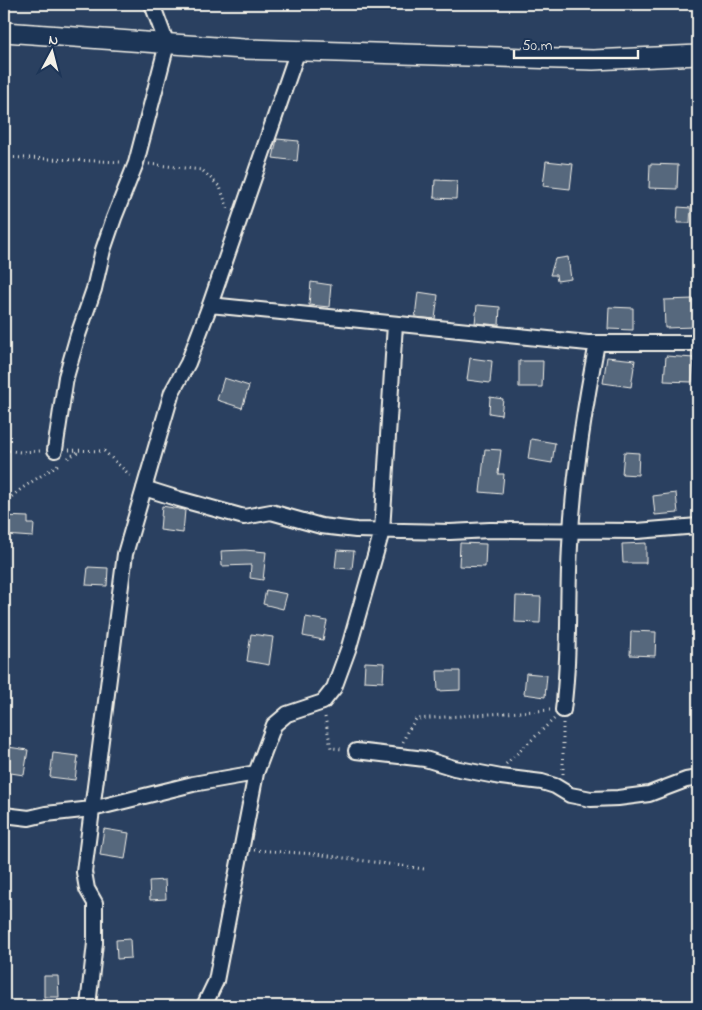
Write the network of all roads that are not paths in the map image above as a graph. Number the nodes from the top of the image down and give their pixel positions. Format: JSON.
{"nodes":[{"id":1,"x":152,"y":4,"type":"edge"},
{"id":2,"x":4,"y":32,"type":"edge"},
{"id":3,"x":167,"y":44,"type":"junction"},
{"id":4,"x":298,"y":50,"type":"junction"},
{"id":5,"x":698,"y":55,"type":"edge"},
{"id":6,"x":210,"y":305,"type":"junction"},
{"id":7,"x":396,"y":324,"type":"junction"},
{"id":8,"x":698,"y":342,"type":"edge"},
{"id":9,"x":597,"y":343,"type":"junction"},
{"id":10,"x":55,"y":450,"type":"dead end"},
{"id":11,"x":144,"y":488,"type":"junction"},
{"id":12,"x":698,"y":526,"type":"edge"},
{"id":13,"x":570,"y":530,"type":"junction"},
{"id":14,"x":382,"y":531,"type":"junction"},
{"id":15,"x":563,"y":710,"type":"road end"},
{"id":16,"x":356,"y":751,"type":"road end"},
{"id":17,"x":256,"y":773,"type":"junction"},
{"id":18,"x":698,"y":778,"type":"edge"},
{"id":19,"x":92,"y":809,"type":"junction"},
{"id":20,"x":4,"y":815,"type":"edge"},
{"id":21,"x":88,"y":1006,"type":"edge"},
{"id":22,"x":204,"y":1006,"type":"edge"}],
"edges":[{"from":1,"to":3,"type":"street"},
{"from":2,"to":3,"type":"main road"},
{"from":3,"to":4,"type":"main road"},
{"from":3,"to":10,"type":"street"},
{"from":4,"to":5,"type":"main road"},
{"from":4,"to":6,"type":"street"},
{"from":6,"to":7,"type":"street"},
{"from":6,"to":11,"type":"street"},
{"from":7,"to":9,"type":"street"},
{"from":7,"to":14,"type":"street"},
{"from":8,"to":9,"type":"street"},
{"from":9,"to":13,"type":"street"},
{"from":11,"to":14,"type":"street"},
{"from":11,"to":19,"type":"street"},
{"from":12,"to":13,"type":"street"},
{"from":13,"to":14,"type":"street"},
{"from":13,"to":15,"type":"street"},
{"from":14,"to":17,"type":"street"},
{"from":16,"to":18,"type":"street"},
{"from":17,"to":19,"type":"street"},
{"from":17,"to":22,"type":"street"},
{"from":19,"to":20,"type":"street"},
{"from":19,"to":21,"type":"street"}]}
